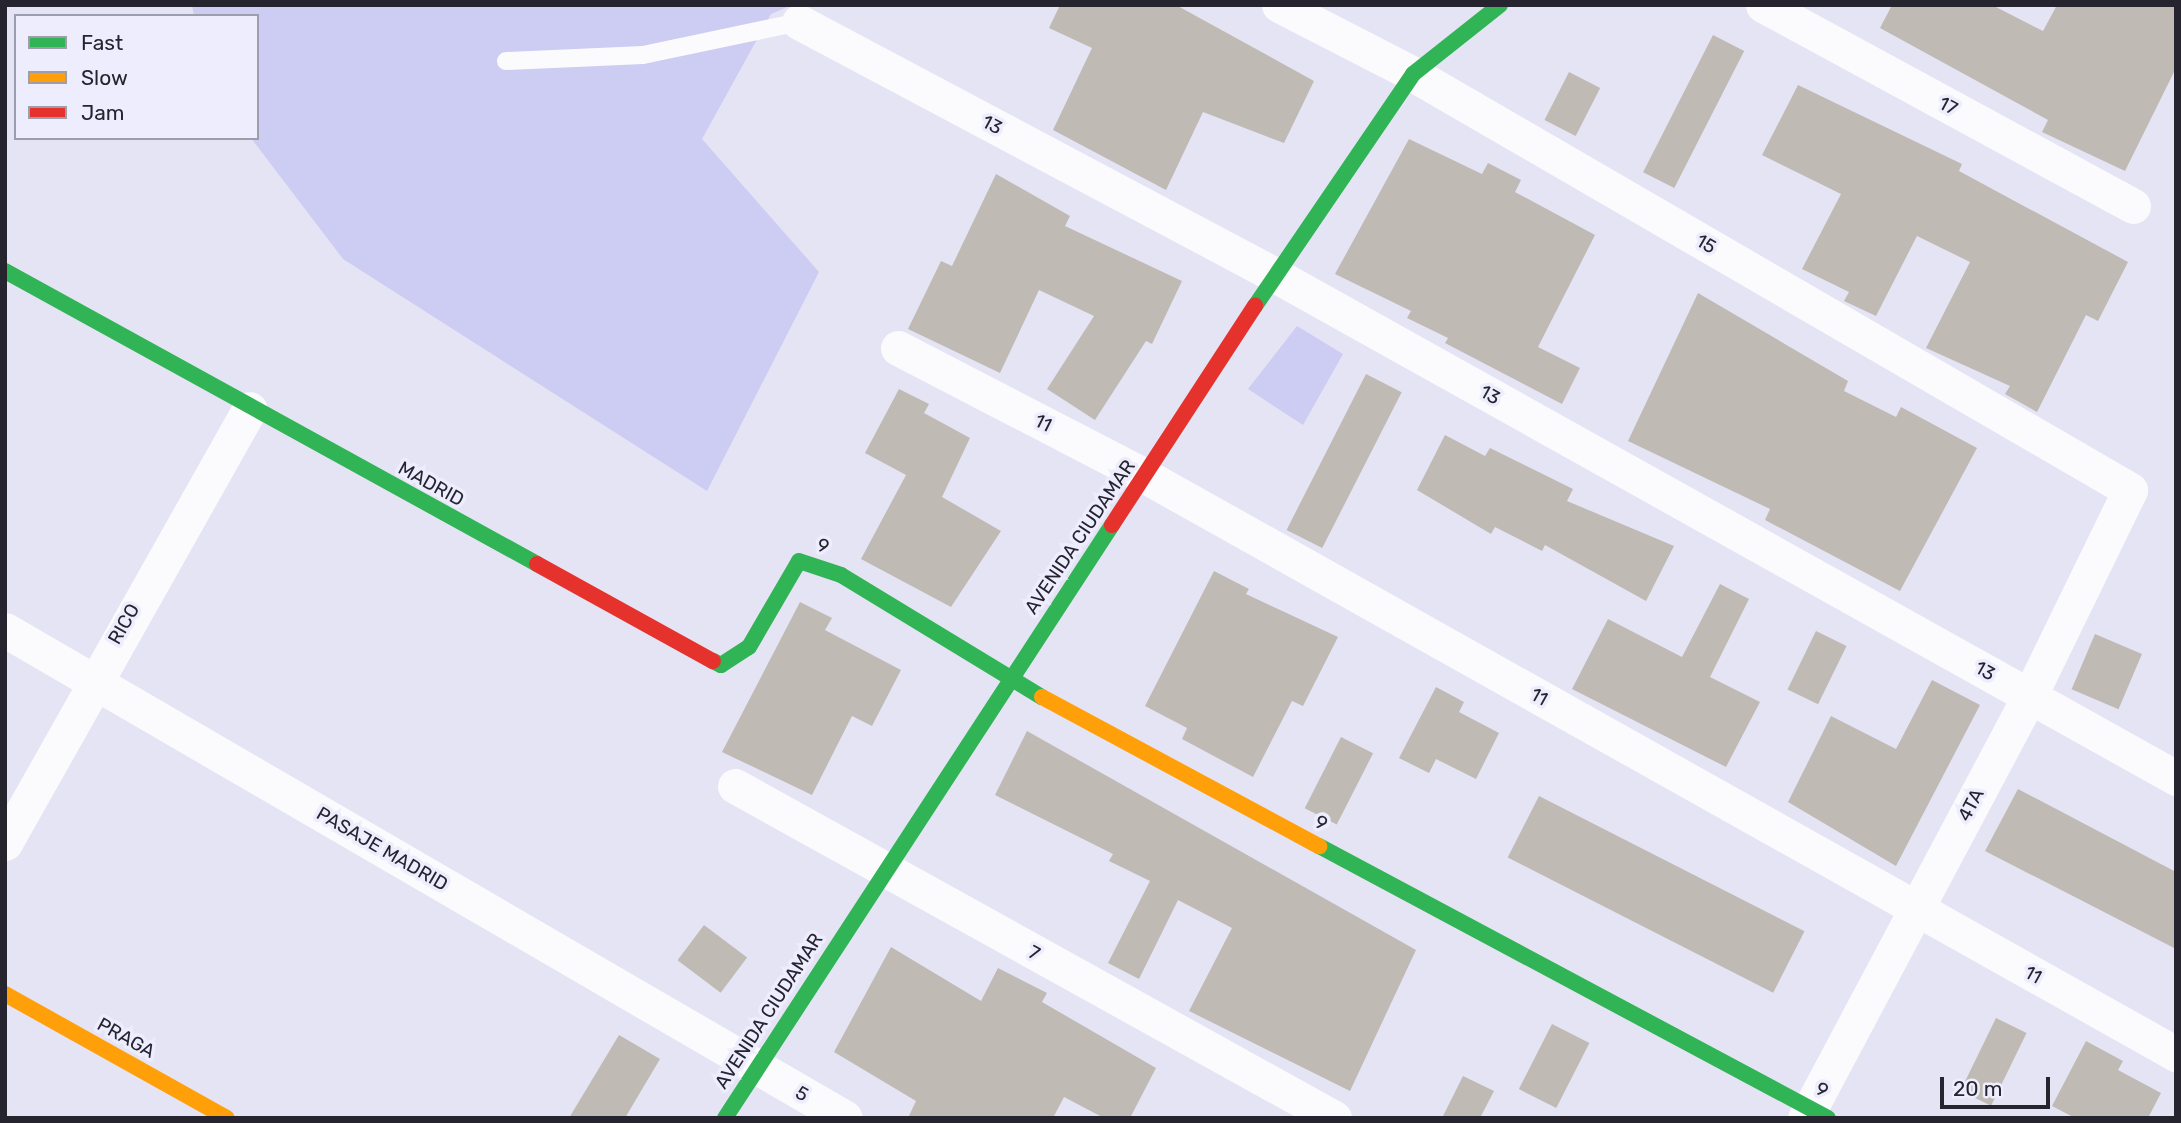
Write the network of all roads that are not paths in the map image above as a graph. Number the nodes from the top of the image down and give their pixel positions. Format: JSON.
{"nodes":[{"id":1,"x":1279,"y":5,"type":"edge"},
{"id":2,"x":1500,"y":5,"type":"edge"},
{"id":3,"x":1763,"y":5,"type":"edge"},
{"id":4,"x":799,"y":22,"type":"joint"},
{"id":5,"x":506,"y":61,"type":"dead end"},
{"id":6,"x":1413,"y":74,"type":"junction"},
{"id":7,"x":2133,"y":206,"type":"dead end"},
{"id":8,"x":5,"y":271,"type":"edge"},
{"id":9,"x":1275,"y":275,"type":"junction"},
{"id":10,"x":898,"y":348,"type":"dead end"},
{"id":11,"x":250,"y":409,"type":"junction"},
{"id":12,"x":1147,"y":477,"type":"junction"},
{"id":13,"x":2130,"y":490,"type":"joint"},
{"id":14,"x":799,"y":561,"type":"joint"},
{"id":15,"x":5,"y":630,"type":"edge"},
{"id":16,"x":92,"y":680,"type":"junction"},
{"id":17,"x":1009,"y":680,"type":"junction"},
{"id":18,"x":2030,"y":695,"type":"junction"},
{"id":19,"x":2176,"y":778,"type":"edge"},
{"id":20,"x":735,"y":786,"type":"dead end"},
{"id":21,"x":5,"y":843,"type":"edge"},
{"id":22,"x":884,"y":870,"type":"junction"},
{"id":23,"x":1915,"y":909,"type":"junction"},
{"id":24,"x":5,"y":994,"type":"edge"},
{"id":25,"x":2176,"y":1054,"type":"edge"},
{"id":26,"x":759,"y":1069,"type":"junction"},
{"id":27,"x":1814,"y":1114,"type":"edge"},
{"id":28,"x":227,"y":1118,"type":"edge"},
{"id":29,"x":725,"y":1118,"type":"edge"},
{"id":30,"x":845,"y":1118,"type":"edge"},
{"id":31,"x":1334,"y":1118,"type":"edge"}],
"edges":[{"from":1,"to":6,"type":"street","name":"15"},
{"from":2,"to":6,"type":"street","name":"AVENIDA CIUDAMAR"},
{"from":3,"to":7,"type":"street","name":"17"},
{"from":4,"to":5,"type":"lane"},
{"from":4,"to":9,"type":"street","name":"13"},
{"from":6,"to":9,"type":"street","name":"AVENIDA CIUDAMAR"},
{"from":6,"to":13,"type":"street","name":"15"},
{"from":8,"to":11,"type":"street","name":"MADRID"},
{"from":9,"to":12,"type":"street","name":"AVENIDA CIUDAMAR"},
{"from":9,"to":18,"type":"street","name":"13"},
{"from":10,"to":12,"type":"street","name":"11"},
{"from":11,"to":14,"type":"street","name":"MADRID"},
{"from":11,"to":16,"type":"street","name":"RICO"},
{"from":12,"to":17,"type":"street","name":"AVENIDA CIUDAMAR"},
{"from":12,"to":23,"type":"street","name":"11"},
{"from":13,"to":18,"type":"street","name":"4TA"},
{"from":14,"to":17,"type":"street","name":"9"},
{"from":15,"to":16,"type":"street","name":"PASAJE MADRID"},
{"from":16,"to":21,"type":"street","name":"RICO"},
{"from":16,"to":26,"type":"street","name":"PASAJE MADRID"},
{"from":17,"to":22,"type":"street","name":"AVENIDA CIUDAMAR"},
{"from":17,"to":27,"type":"street","name":"9"},
{"from":18,"to":19,"type":"street","name":"13"},
{"from":18,"to":23,"type":"street","name":"4TA"},
{"from":20,"to":22,"type":"street","name":"7"},
{"from":22,"to":26,"type":"street","name":"AVENIDA CIUDAMAR"},
{"from":22,"to":31,"type":"street","name":"7"},
{"from":23,"to":25,"type":"street","name":"11"},
{"from":23,"to":27,"type":"street","name":"4TA"},
{"from":24,"to":28,"type":"street","name":"PRAGA"},
{"from":26,"to":29,"type":"street","name":"AVENIDA CIUDAMAR"},
{"from":26,"to":30,"type":"street","name":"5"}]}
